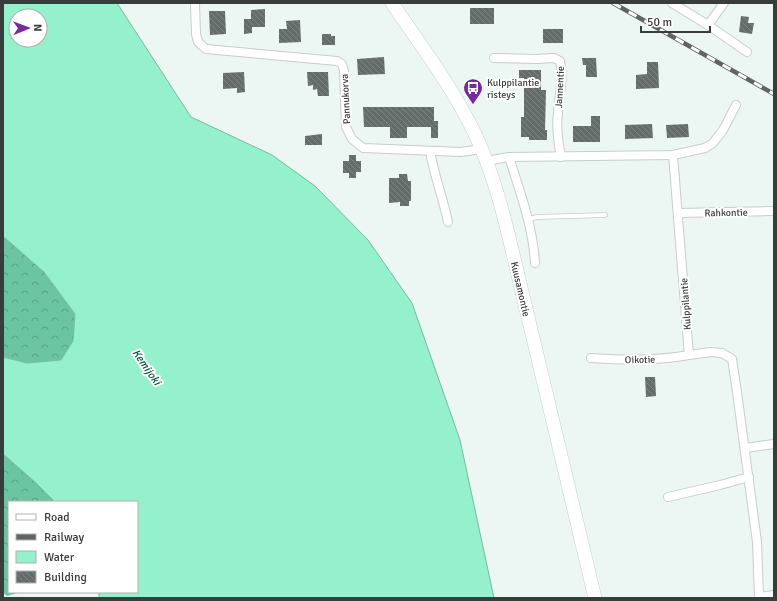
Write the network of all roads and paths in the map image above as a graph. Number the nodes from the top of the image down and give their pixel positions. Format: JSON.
{"nodes":[{"id":1,"x":194,"y":3,"type":"edge"},
{"id":2,"x":392,"y":3,"type":"edge"},
{"id":3,"x":672,"y":3,"type":"edge"},
{"id":4,"x":724,"y":3,"type":"edge"},
{"id":5,"x":708,"y":25,"type":"junction"},
{"id":6,"x":747,"y":52,"type":"dead end"},
{"id":7,"x":494,"y":58,"type":"dead end"},
{"id":8,"x":736,"y":105,"type":"dead end"},
{"id":9,"x":481,"y":149,"type":"junction"},
{"id":10,"x":430,"y":152,"type":"junction"},
{"id":11,"x":674,"y":155,"type":"junction"},
{"id":12,"x":509,"y":157,"type":"junction"},
{"id":13,"x":561,"y":157,"type":"junction"},
{"id":14,"x":486,"y":161,"type":"junction"},
{"id":15,"x":774,"y":211,"type":"edge"},
{"id":16,"x":678,"y":213,"type":"junction"},
{"id":17,"x":605,"y":215,"type":"dead end"},
{"id":18,"x":527,"y":219,"type":"junction"},
{"id":19,"x":448,"y":222,"type":"dead end"},
{"id":20,"x":535,"y":263,"type":"dead end"},
{"id":21,"x":689,"y":354,"type":"junction"},
{"id":22,"x":591,"y":358,"type":"dead end"},
{"id":23,"x":774,"y":444,"type":"edge"},
{"id":24,"x":745,"y":448,"type":"junction"},
{"id":25,"x":749,"y":477,"type":"junction"},
{"id":26,"x":668,"y":497,"type":"dead end"},
{"id":27,"x":774,"y":595,"type":"edge"},
{"id":28,"x":595,"y":598,"type":"edge"},
{"id":29,"x":759,"y":598,"type":"edge"}],
"edges":[{"from":1,"to":10,"type":"street","name":"Pannukorva"},
{"from":2,"to":9,"type":"main road","name":"Kuusamontie"},
{"from":3,"to":5,"type":"street"},
{"from":4,"to":5,"type":"street"},
{"from":5,"to":6,"type":"street"},
{"from":7,"to":13,"type":"street","name":"Jannentie"},
{"from":8,"to":11,"type":"street"},
{"from":9,"to":10,"type":"street","name":"Pannukorva"},
{"from":9,"to":14,"type":"main road","name":"Kuusamontie"},
{"from":10,"to":19,"type":"street"},
{"from":11,"to":13,"type":"street"},
{"from":11,"to":16,"type":"street","name":"Kulppilantie"},
{"from":12,"to":13,"type":"street"},
{"from":12,"to":14,"type":"street"},
{"from":12,"to":18,"type":"street"},
{"from":14,"to":28,"type":"main road","name":"Kuusamontie"},
{"from":15,"to":16,"type":"street","name":"Rahkontie"},
{"from":16,"to":21,"type":"street","name":"Kulppilantie"},
{"from":17,"to":18,"type":"lane"},
{"from":18,"to":20,"type":"street"},
{"from":21,"to":22,"type":"street","name":"Oikotie"},
{"from":21,"to":24,"type":"street"},
{"from":23,"to":24,"type":"street"},
{"from":24,"to":25,"type":"street"},
{"from":25,"to":26,"type":"street"},
{"from":25,"to":29,"type":"street"},
{"from":27,"to":29,"type":"street"}]}
